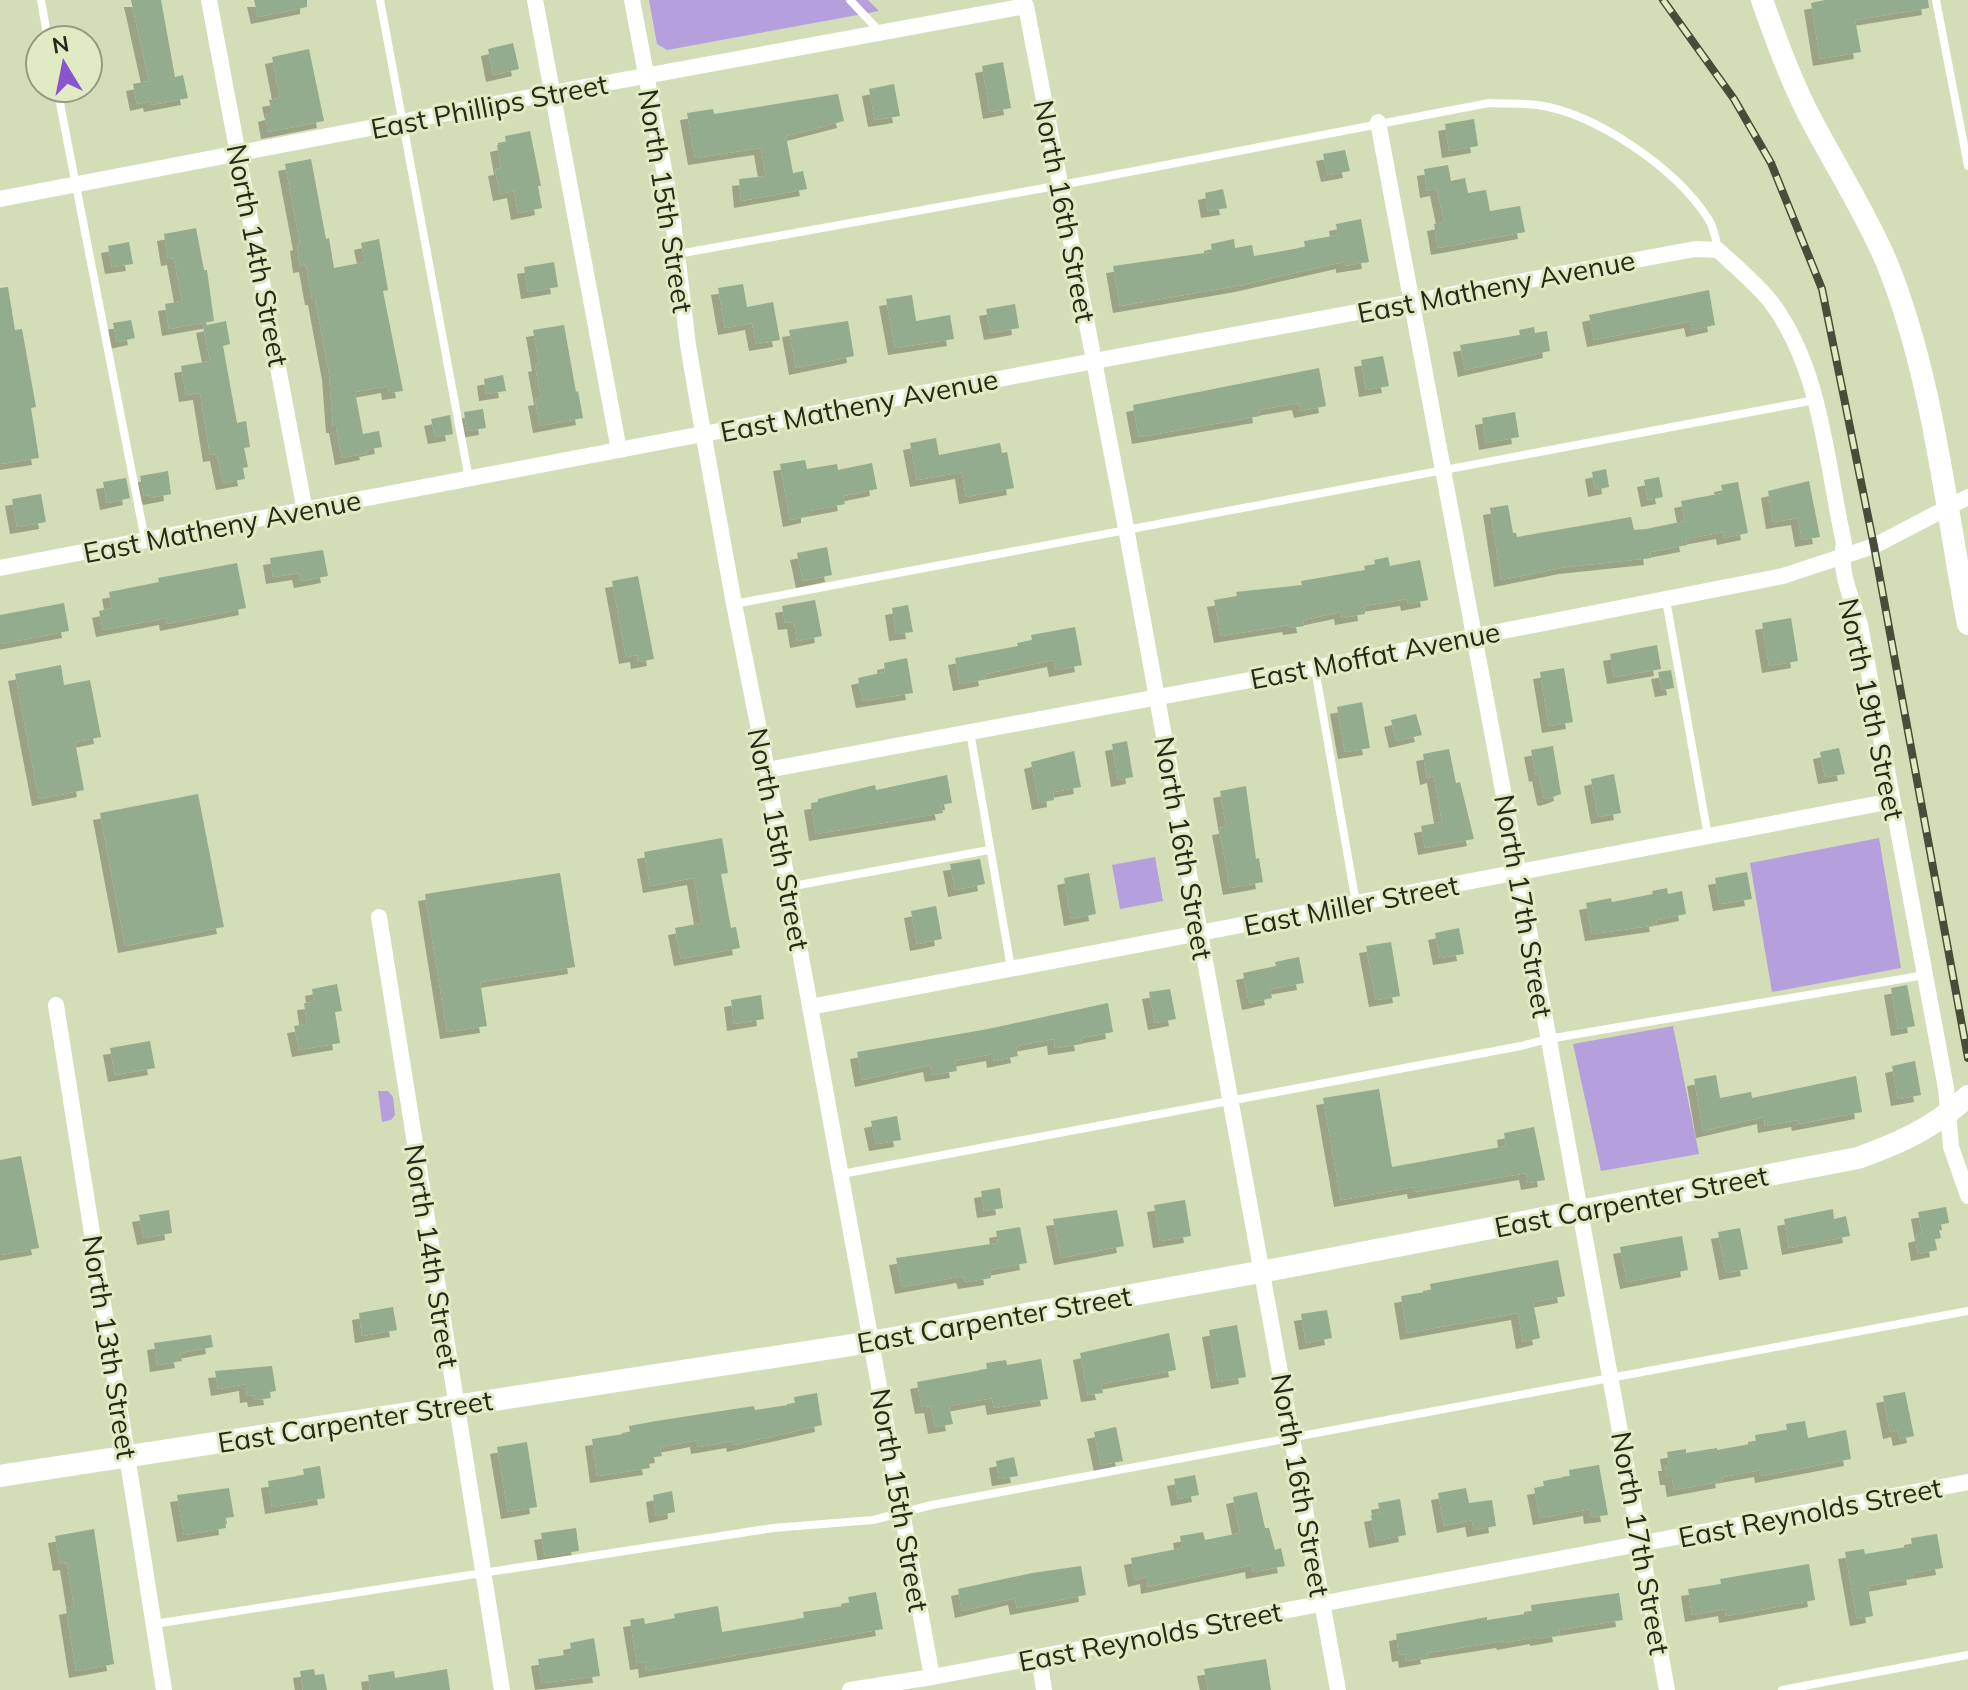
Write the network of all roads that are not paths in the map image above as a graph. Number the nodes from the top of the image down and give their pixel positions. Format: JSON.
{"nodes":[{"id":1,"x":41,"y":0,"type":"edge"},
{"id":2,"x":209,"y":0,"type":"edge"},
{"id":3,"x":380,"y":0,"type":"edge"},
{"id":4,"x":535,"y":0,"type":"edge"},
{"id":5,"x":632,"y":0,"type":"edge"},
{"id":6,"x":850,"y":0,"type":"edge"},
{"id":7,"x":1762,"y":0,"type":"edge"},
{"id":8,"x":1936,"y":0,"type":"edge"},
{"id":9,"x":1026,"y":6,"type":"joint"},
{"id":10,"x":45,"y":24,"type":"edge"},
{"id":11,"x":882,"y":33,"type":"junction"},
{"id":12,"x":647,"y":76,"type":"junction"},
{"id":13,"x":552,"y":93,"type":"junction"},
{"id":14,"x":60,"y":104,"type":"edge"},
{"id":15,"x":1378,"y":122,"type":"junction"},
{"id":16,"x":402,"y":123,"type":"junction"},
{"id":17,"x":239,"y":155,"type":"junction"},
{"id":18,"x":1968,"y":166,"type":"edge"},
{"id":19,"x":74,"y":184,"type":"junction"},
{"id":20,"x":1061,"y":185,"type":"junction"},
{"id":21,"x":0,"y":199,"type":"edge"},
{"id":22,"x":1718,"y":250,"type":"junction"},
{"id":23,"x":678,"y":254,"type":"junction"},
{"id":24,"x":1412,"y":302,"type":"junction"},
{"id":25,"x":1094,"y":361,"type":"junction"},
{"id":26,"x":1815,"y":400,"type":"junction"},
{"id":27,"x":704,"y":434,"type":"junction"},
{"id":28,"x":619,"y":450,"type":"junction"},
{"id":29,"x":1442,"y":470,"type":"junction"},
{"id":30,"x":469,"y":479,"type":"junction"},
{"id":31,"x":1958,"y":501,"type":"edge"},
{"id":32,"x":305,"y":511,"type":"junction"},
{"id":33,"x":1126,"y":528,"type":"junction"},
{"id":34,"x":145,"y":540,"type":"junction"},
{"id":35,"x":1841,"y":558,"type":"junction"},
{"id":36,"x":0,"y":568,"type":"edge"},
{"id":37,"x":1666,"y":599,"type":"junction"},
{"id":38,"x":734,"y":604,"type":"junction"},
{"id":39,"x":1968,"y":624,"type":"edge"},
{"id":40,"x":1474,"y":635,"type":"junction"},
{"id":41,"x":1314,"y":668,"type":"junction"},
{"id":42,"x":1156,"y":696,"type":"junction"},
{"id":43,"x":970,"y":732,"type":"junction"},
{"id":44,"x":767,"y":770,"type":"junction"},
{"id":45,"x":1892,"y":801,"type":"junction"},
{"id":46,"x":1708,"y":836,"type":"junction"},
{"id":47,"x":989,"y":850,"type":"junction"},
{"id":48,"x":1519,"y":874,"type":"junction"},
{"id":49,"x":788,"y":887,"type":"junction"},
{"id":50,"x":1356,"y":905,"type":"junction"},
{"id":51,"x":379,"y":917,"type":"dead end"},
{"id":52,"x":1199,"y":933,"type":"junction"},
{"id":53,"x":1012,"y":971,"type":"junction"},
{"id":54,"x":1925,"y":975,"type":"junction"},
{"id":55,"x":56,"y":1005,"type":"dead end"},
{"id":56,"x":810,"y":1007,"type":"junction"},
{"id":57,"x":1548,"y":1039,"type":"junction"},
{"id":58,"x":1968,"y":1096,"type":"edge"},
{"id":59,"x":1231,"y":1100,"type":"junction"},
{"id":60,"x":1947,"y":1115,"type":"junction"},
{"id":61,"x":842,"y":1174,"type":"junction"},
{"id":62,"x":1968,"y":1196,"type":"edge"},
{"id":63,"x":1579,"y":1210,"type":"junction"},
{"id":64,"x":1261,"y":1272,"type":"junction"},
{"id":65,"x":1968,"y":1311,"type":"edge"},
{"id":66,"x":871,"y":1342,"type":"junction"},
{"id":67,"x":1610,"y":1378,"type":"junction"},
{"id":68,"x":456,"y":1406,"type":"junction"},
{"id":69,"x":1292,"y":1437,"type":"junction"},
{"id":70,"x":127,"y":1457,"type":"junction"},
{"id":71,"x":0,"y":1476,"type":"edge"},
{"id":72,"x":1968,"y":1482,"type":"edge"},
{"id":73,"x":903,"y":1513,"type":"junction"},
{"id":74,"x":1641,"y":1544,"type":"junction"},
{"id":75,"x":483,"y":1574,"type":"junction"},
{"id":76,"x":1322,"y":1603,"type":"junction"},
{"id":77,"x":153,"y":1624,"type":"junction"},
{"id":78,"x":1968,"y":1655,"type":"edge"},
{"id":79,"x":1039,"y":1657,"type":"junction"},
{"id":80,"x":932,"y":1677,"type":"junction"},
{"id":81,"x":164,"y":1690,"type":"edge"},
{"id":82,"x":502,"y":1690,"type":"edge"},
{"id":83,"x":850,"y":1690,"type":"edge"},
{"id":84,"x":1044,"y":1690,"type":"edge"},
{"id":85,"x":1338,"y":1690,"type":"edge"},
{"id":86,"x":1667,"y":1690,"type":"edge"},
{"id":87,"x":1782,"y":1690,"type":"edge"}],
"edges":[{"from":1,"to":10,"type":"lane"},
{"from":2,"to":17,"type":"street","name":"North 14th Street"},
{"from":3,"to":16,"type":"lane"},
{"from":4,"to":13,"type":"street"},
{"from":5,"to":12,"type":"street","name":"North 15th Street"},
{"from":6,"to":11,"type":"lane"},
{"from":7,"to":31,"type":"street"},
{"from":8,"to":18,"type":"lane"},
{"from":9,"to":11,"type":"street","name":"East Phillips Street"},
{"from":9,"to":20,"type":"street","name":"North 16th Street"},
{"from":11,"to":12,"type":"street","name":"East Phillips Street"},
{"from":12,"to":13,"type":"street","name":"East Phillips Street"},
{"from":12,"to":23,"type":"street","name":"North 15th Street"},
{"from":13,"to":16,"type":"street","name":"East Phillips Street"},
{"from":13,"to":28,"type":"street"},
{"from":14,"to":19,"type":"lane"},
{"from":15,"to":20,"type":"lane"},
{"from":15,"to":22,"type":"lane"},
{"from":15,"to":24,"type":"street","name":"North 17th Street"},
{"from":16,"to":17,"type":"street","name":"East Phillips Street"},
{"from":16,"to":30,"type":"lane"},
{"from":17,"to":19,"type":"street","name":"East Phillips Street"},
{"from":17,"to":32,"type":"street","name":"North 14th Street"},
{"from":19,"to":21,"type":"street","name":"East Phillips Street"},
{"from":19,"to":34,"type":"lane"},
{"from":20,"to":23,"type":"lane"},
{"from":20,"to":25,"type":"street","name":"North 16th Street"},
{"from":22,"to":24,"type":"street","name":"East Matheny Avenue"},
{"from":22,"to":26,"type":"street","name":"North 19th Street"},
{"from":23,"to":27,"type":"street","name":"North 15th Street"},
{"from":24,"to":25,"type":"street","name":"East Matheny Avenue"},
{"from":24,"to":29,"type":"street","name":"North 17th Street"},
{"from":25,"to":27,"type":"street","name":"East Matheny Avenue"},
{"from":25,"to":33,"type":"street","name":"North 16th Street"},
{"from":26,"to":29,"type":"lane"},
{"from":26,"to":35,"type":"street","name":"North 19th Street"},
{"from":27,"to":28,"type":"street","name":"East Matheny Avenue"},
{"from":27,"to":38,"type":"street","name":"North 15th Street"},
{"from":28,"to":30,"type":"street","name":"East Matheny Avenue"},
{"from":29,"to":33,"type":"lane"},
{"from":29,"to":40,"type":"street","name":"North 17th Street"},
{"from":30,"to":32,"type":"street","name":"East Matheny Avenue"},
{"from":31,"to":35,"type":"street","name":"East Moffat Avenue"},
{"from":31,"to":39,"type":"street"},
{"from":32,"to":34,"type":"street","name":"East Matheny Avenue"},
{"from":33,"to":38,"type":"lane"},
{"from":33,"to":42,"type":"street","name":"North 16th Street"},
{"from":34,"to":36,"type":"street","name":"East Matheny Avenue"},
{"from":35,"to":37,"type":"street","name":"East Moffat Avenue"},
{"from":35,"to":45,"type":"street","name":"North 19th Street"},
{"from":37,"to":40,"type":"street","name":"East Moffat Avenue"},
{"from":37,"to":46,"type":"lane"},
{"from":38,"to":44,"type":"street","name":"North 15th Street"},
{"from":40,"to":41,"type":"street","name":"East Moffat Avenue"},
{"from":40,"to":48,"type":"street","name":"North 17th Street"},
{"from":41,"to":42,"type":"street","name":"East Moffat Avenue"},
{"from":41,"to":50,"type":"lane"},
{"from":42,"to":43,"type":"street","name":"East Moffat Avenue"},
{"from":42,"to":52,"type":"street","name":"North 16th Street"},
{"from":43,"to":44,"type":"street","name":"East Moffat Avenue"},
{"from":43,"to":47,"type":"lane"},
{"from":44,"to":49,"type":"street","name":"North 15th Street"},
{"from":45,"to":46,"type":"street","name":"East Miller Street"},
{"from":45,"to":54,"type":"street","name":"North 19th Street"},
{"from":46,"to":48,"type":"street","name":"East Miller Street"},
{"from":47,"to":49,"type":"lane"},
{"from":47,"to":53,"type":"lane"},
{"from":48,"to":50,"type":"street","name":"East Miller Street"},
{"from":48,"to":57,"type":"street","name":"North 17th Street"},
{"from":49,"to":56,"type":"street","name":"North 15th Street"},
{"from":50,"to":52,"type":"street","name":"East Miller Street"},
{"from":51,"to":68,"type":"street","name":"North 14th Street"},
{"from":52,"to":53,"type":"street","name":"East Miller Street"},
{"from":52,"to":59,"type":"street","name":"North 16th Street"},
{"from":53,"to":56,"type":"street","name":"East Miller Street"},
{"from":54,"to":57,"type":"lane"},
{"from":54,"to":60,"type":"street","name":"North 19th Street"},
{"from":55,"to":70,"type":"street","name":"North 13th Street"},
{"from":56,"to":61,"type":"street","name":"North 15th Street"},
{"from":57,"to":59,"type":"lane"},
{"from":57,"to":63,"type":"street","name":"North 17th Street"},
{"from":58,"to":60,"type":"street","name":"East Carpenter Street"},
{"from":59,"to":61,"type":"lane"},
{"from":59,"to":64,"type":"street","name":"North 16th Street"},
{"from":60,"to":62,"type":"street","name":"North 19th Street"},
{"from":60,"to":63,"type":"street","name":"East Carpenter Street"},
{"from":61,"to":66,"type":"street","name":"North 15th Street"},
{"from":63,"to":64,"type":"street","name":"East Carpenter Street"},
{"from":63,"to":67,"type":"street","name":"North 17th Street"},
{"from":64,"to":66,"type":"street","name":"East Carpenter Street"},
{"from":64,"to":69,"type":"street","name":"North 16th Street"},
{"from":65,"to":67,"type":"lane"},
{"from":66,"to":68,"type":"street","name":"East Carpenter Street"},
{"from":66,"to":73,"type":"street","name":"North 15th Street"},
{"from":67,"to":69,"type":"lane"},
{"from":67,"to":74,"type":"street","name":"North 17th Street"},
{"from":68,"to":70,"type":"street","name":"East Carpenter Street"},
{"from":68,"to":75,"type":"street","name":"North 14th Street"},
{"from":69,"to":73,"type":"lane"},
{"from":69,"to":76,"type":"street","name":"North 16th Street"},
{"from":70,"to":71,"type":"street","name":"East Carpenter Street"},
{"from":70,"to":77,"type":"street","name":"North 13th Street"},
{"from":72,"to":74,"type":"street","name":"East Reynolds Street"},
{"from":73,"to":75,"type":"lane"},
{"from":73,"to":80,"type":"street","name":"North 15th Street"},
{"from":74,"to":76,"type":"street","name":"East Reynolds Street"},
{"from":74,"to":86,"type":"street","name":"North 17th Street"},
{"from":75,"to":77,"type":"lane"},
{"from":75,"to":82,"type":"street","name":"North 14th Street"},
{"from":76,"to":79,"type":"street","name":"East Reynolds Street"},
{"from":76,"to":85,"type":"street","name":"North 16th Street"},
{"from":77,"to":81,"type":"street","name":"North 13th Street"},
{"from":78,"to":87,"type":"lane"},
{"from":79,"to":80,"type":"street","name":"East Reynolds Street"},
{"from":79,"to":84,"type":"street"},
{"from":80,"to":83,"type":"street","name":"East Reynolds Street"}]}
